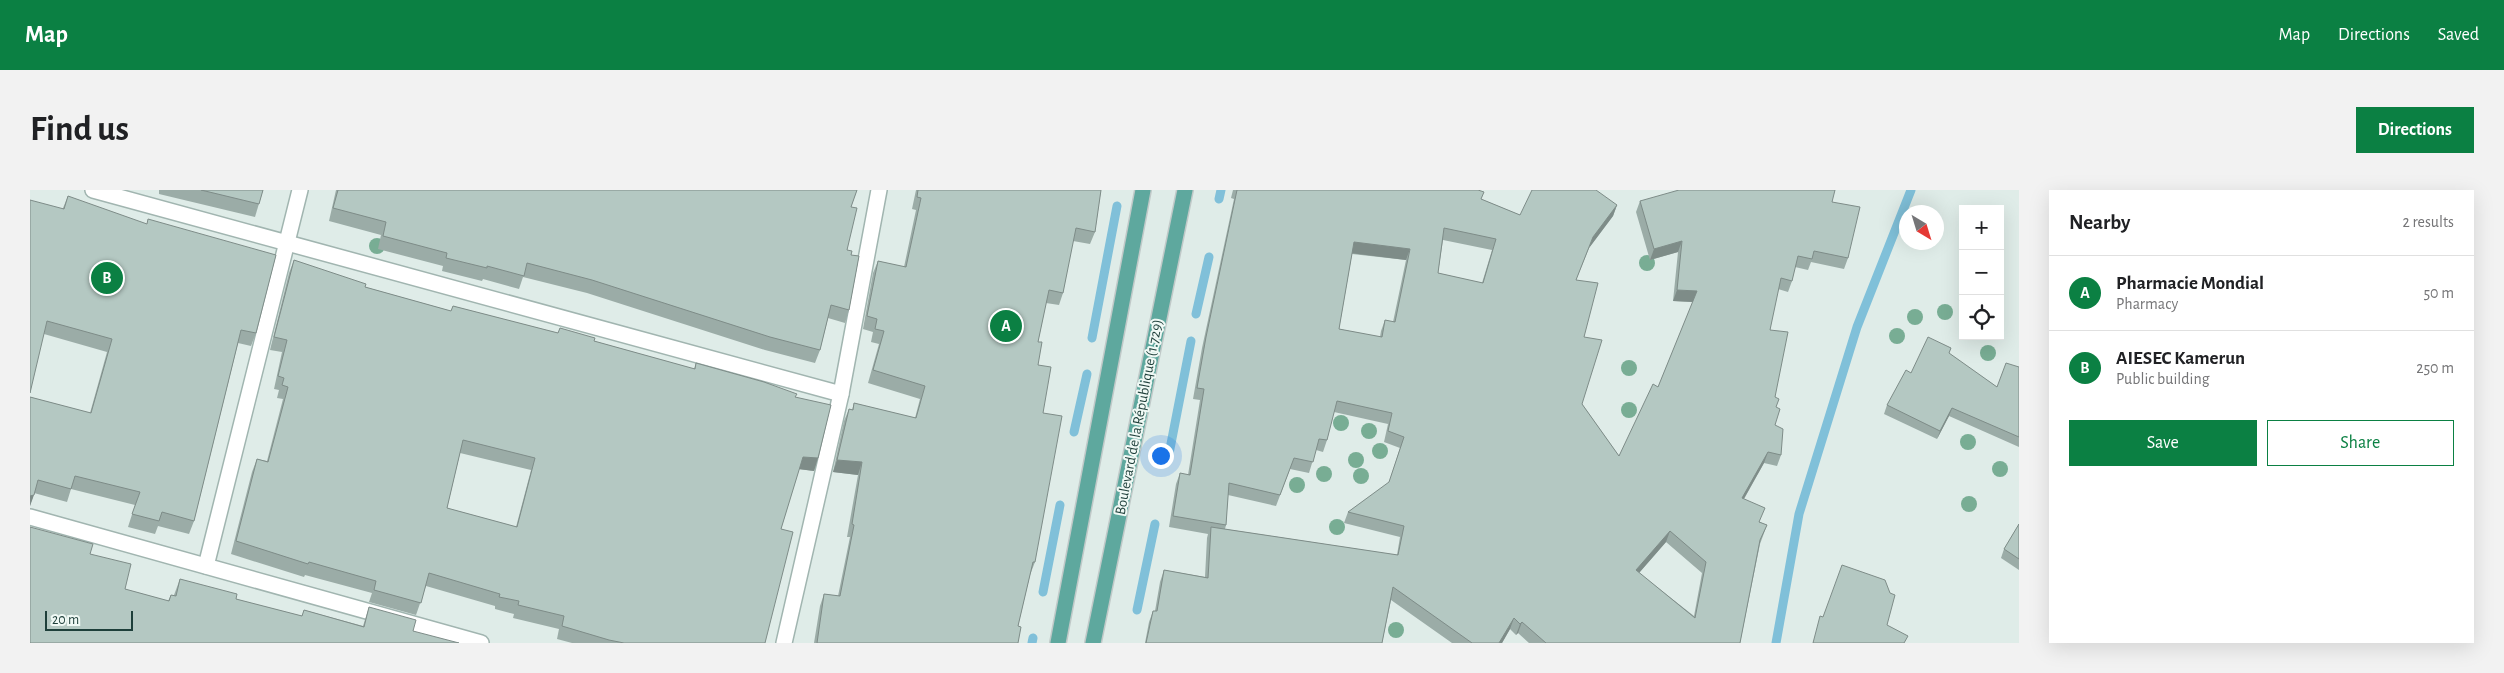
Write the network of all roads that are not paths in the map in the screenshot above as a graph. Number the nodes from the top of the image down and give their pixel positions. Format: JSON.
{"nodes":[{"id":1,"x":93,"y":190,"type":"edge"},
{"id":2,"x":300,"y":190,"type":"edge"},
{"id":3,"x":879,"y":190,"type":"edge"},
{"id":4,"x":1143,"y":190,"type":"edge"},
{"id":5,"x":1185,"y":190,"type":"edge"},
{"id":6,"x":121,"y":194,"type":"edge"},
{"id":7,"x":286,"y":242,"type":"junction"},
{"id":8,"x":841,"y":394,"type":"junction"},
{"id":9,"x":30,"y":517,"type":"edge"},
{"id":10,"x":206,"y":566,"type":"junction"},
{"id":11,"x":481,"y":643,"type":"edge"},
{"id":12,"x":784,"y":643,"type":"edge"},
{"id":13,"x":1058,"y":643,"type":"edge"},
{"id":14,"x":1093,"y":643,"type":"edge"}],
"edges":[{"from":1,"to":6,"type":"street"},
{"from":2,"to":7,"type":"street"},
{"from":3,"to":8,"type":"street"},
{"from":4,"to":13,"type":"main road"},
{"from":5,"to":14,"type":"main road","name":"Boulevard de la République (1.729)"},
{"from":6,"to":7,"type":"street"},
{"from":7,"to":8,"type":"street"},
{"from":7,"to":10,"type":"street"},
{"from":8,"to":12,"type":"street"},
{"from":9,"to":10,"type":"street"},
{"from":10,"to":11,"type":"street"}]}
